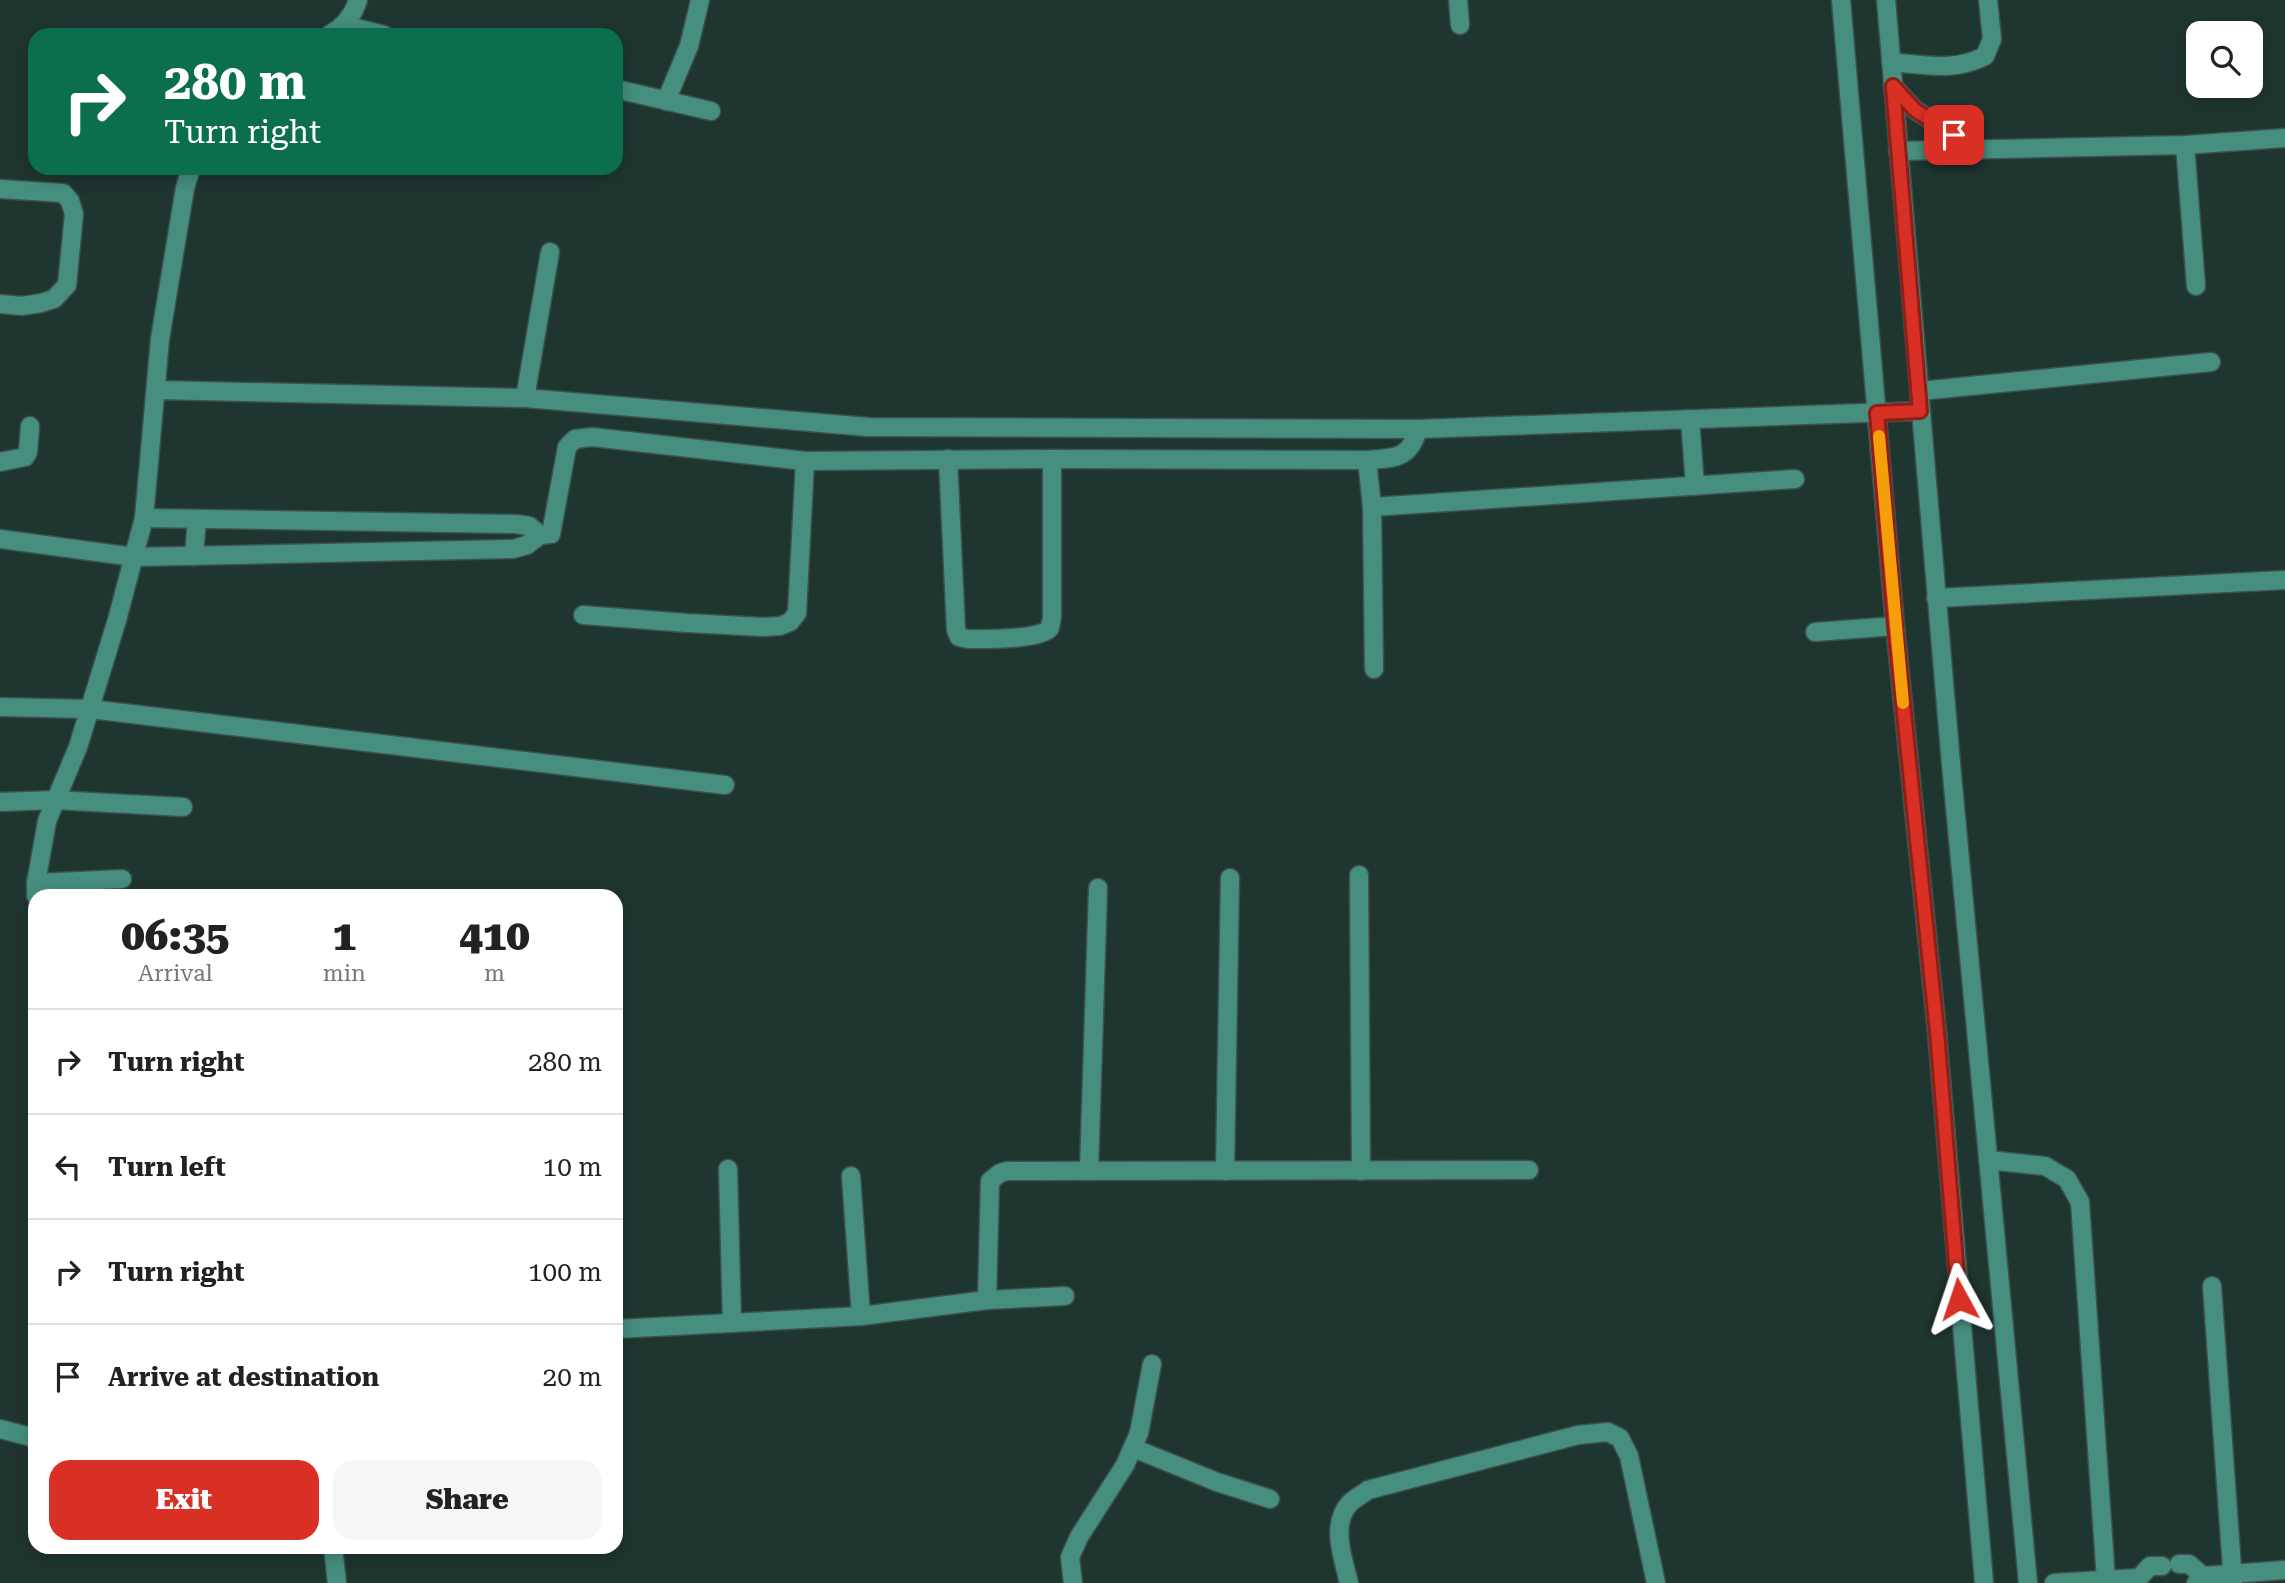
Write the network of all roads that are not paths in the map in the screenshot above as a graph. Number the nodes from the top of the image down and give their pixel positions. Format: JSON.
{"nodes":[{"id":1,"x":358,"y":0,"type":"edge"},
{"id":2,"x":700,"y":0,"type":"edge"},
{"id":3,"x":1458,"y":0,"type":"edge"},
{"id":4,"x":1841,"y":0,"type":"edge"},
{"id":5,"x":1886,"y":0,"type":"edge"},
{"id":6,"x":1988,"y":0,"type":"edge"},
{"id":7,"x":1460,"y":25,"type":"dead end"},
{"id":8,"x":338,"y":28,"type":"edge"},
{"id":9,"x":1891,"y":62,"type":"junction"},
{"id":10,"x":1893,"y":86,"type":"junction"},
{"id":11,"x":623,"y":91,"type":"edge"},
{"id":12,"x":666,"y":101,"type":"junction"},
{"id":13,"x":711,"y":111,"type":"dead end"},
{"id":14,"x":2285,"y":138,"type":"edge"},
{"id":15,"x":2185,"y":145,"type":"junction"},
{"id":16,"x":1979,"y":150,"type":"junction"},
{"id":17,"x":1898,"y":151,"type":"junction"},
{"id":18,"x":189,"y":175,"type":"edge"},
{"id":19,"x":0,"y":189,"type":"edge"},
{"id":20,"x":550,"y":252,"type":"dead end"},
{"id":21,"x":2196,"y":286,"type":"dead end"},
{"id":22,"x":0,"y":304,"type":"edge"},
{"id":23,"x":2211,"y":362,"type":"dead end"},
{"id":24,"x":156,"y":390,"type":"junction"},
{"id":25,"x":1920,"y":391,"type":"junction"},
{"id":26,"x":525,"y":398,"type":"junction"},
{"id":27,"x":1912,"y":411,"type":"junction"},
{"id":28,"x":1880,"y":413,"type":"junction"},
{"id":29,"x":1690,"y":419,"type":"junction"},
{"id":30,"x":30,"y":426,"type":"dead end"},
{"id":31,"x":1418,"y":429,"type":"junction"},
{"id":32,"x":1052,"y":458,"type":"junction"},
{"id":33,"x":948,"y":459,"type":"junction"},
{"id":34,"x":1367,"y":460,"type":"junction"},
{"id":35,"x":804,"y":461,"type":"junction"},
{"id":36,"x":0,"y":462,"type":"edge"},
{"id":37,"x":1795,"y":479,"type":"dead end"},
{"id":38,"x":1695,"y":486,"type":"junction"},
{"id":39,"x":1372,"y":507,"type":"junction"},
{"id":40,"x":144,"y":518,"type":"junction"},
{"id":41,"x":197,"y":519,"type":"junction"},
{"id":42,"x":374,"y":521,"type":"junction"},
{"id":43,"x":540,"y":536,"type":"junction"},
{"id":44,"x":0,"y":539,"type":"edge"},
{"id":45,"x":374,"y":552,"type":"junction"},
{"id":46,"x":194,"y":556,"type":"junction"},
{"id":47,"x":134,"y":557,"type":"junction"},
{"id":48,"x":2285,"y":580,"type":"edge"},
{"id":49,"x":1936,"y":598,"type":"junction"},
{"id":50,"x":583,"y":615,"type":"dead end"},
{"id":51,"x":1895,"y":626,"type":"junction"},
{"id":52,"x":1815,"y":632,"type":"dead end"},
{"id":53,"x":1374,"y":669,"type":"dead end"},
{"id":54,"x":0,"y":707,"type":"edge"},
{"id":55,"x":90,"y":709,"type":"junction"},
{"id":56,"x":725,"y":785,"type":"dead end"},
{"id":57,"x":55,"y":800,"type":"junction"},
{"id":58,"x":0,"y":802,"type":"edge"},
{"id":59,"x":183,"y":807,"type":"dead end"},
{"id":60,"x":1359,"y":875,"type":"dead end"},
{"id":61,"x":1230,"y":878,"type":"dead end"},
{"id":62,"x":122,"y":879,"type":"dead end"},
{"id":63,"x":1098,"y":888,"type":"dead end"},
{"id":64,"x":36,"y":889,"type":"edge"},
{"id":65,"x":44,"y":889,"type":"edge"},
{"id":66,"x":1988,"y":1160,"type":"junction"},
{"id":67,"x":729,"y":1169,"type":"dead end"},
{"id":68,"x":1529,"y":1170,"type":"dead end"},
{"id":69,"x":1089,"y":1171,"type":"junction"},
{"id":70,"x":1225,"y":1171,"type":"junction"},
{"id":71,"x":1361,"y":1171,"type":"junction"},
{"id":72,"x":850,"y":1176,"type":"dead end"},
{"id":73,"x":2212,"y":1286,"type":"dead end"},
{"id":74,"x":1065,"y":1296,"type":"dead end"},
{"id":75,"x":987,"y":1300,"type":"junction"},
{"id":76,"x":861,"y":1316,"type":"junction"},
{"id":77,"x":732,"y":1323,"type":"junction"},
{"id":78,"x":623,"y":1329,"type":"edge"},
{"id":79,"x":1152,"y":1364,"type":"dead end"},
{"id":80,"x":0,"y":1429,"type":"edge"},
{"id":81,"x":28,"y":1436,"type":"edge"},
{"id":82,"x":1133,"y":1448,"type":"junction"},
{"id":83,"x":1270,"y":1499,"type":"dead end"},
{"id":84,"x":334,"y":1554,"type":"edge"},
{"id":85,"x":2285,"y":1570,"type":"edge"},
{"id":86,"x":2232,"y":1579,"type":"edge"},
{"id":87,"x":2106,"y":1580,"type":"junction"},
{"id":88,"x":2199,"y":1580,"type":"edge"},
{"id":89,"x":2141,"y":1581,"type":"edge"},
{"id":90,"x":337,"y":1583,"type":"edge"},
{"id":91,"x":1073,"y":1583,"type":"edge"},
{"id":92,"x":1349,"y":1583,"type":"edge"},
{"id":93,"x":1656,"y":1583,"type":"edge"},
{"id":94,"x":1983,"y":1583,"type":"edge"},
{"id":95,"x":2028,"y":1583,"type":"edge"},
{"id":96,"x":2054,"y":1583,"type":"edge"}],
"edges":[{"from":1,"to":8,"type":"street"},
{"from":2,"to":12,"type":"street"},
{"from":3,"to":7,"type":"street"},
{"from":4,"to":28,"type":"street"},
{"from":5,"to":9,"type":"street"},
{"from":6,"to":9,"type":"street"},
{"from":9,"to":10,"type":"street"},
{"from":10,"to":16,"type":"street"},
{"from":10,"to":17,"type":"street"},
{"from":11,"to":12,"type":"street"},
{"from":12,"to":13,"type":"street"},
{"from":14,"to":15,"type":"street"},
{"from":15,"to":16,"type":"street"},
{"from":15,"to":21,"type":"street"},
{"from":16,"to":17,"type":"street"},
{"from":17,"to":25,"type":"street"},
{"from":18,"to":24,"type":"street"},
{"from":19,"to":22,"type":"street"},
{"from":20,"to":26,"type":"street"},
{"from":23,"to":25,"type":"street"},
{"from":24,"to":26,"type":"street"},
{"from":24,"to":40,"type":"street"},
{"from":25,"to":27,"type":"street"},
{"from":26,"to":31,"type":"street"},
{"from":27,"to":28,"type":"street"},
{"from":27,"to":49,"type":"street"},
{"from":28,"to":29,"type":"street"},
{"from":28,"to":51,"type":"street"},
{"from":29,"to":31,"type":"street"},
{"from":29,"to":38,"type":"street"},
{"from":30,"to":36,"type":"street"},
{"from":31,"to":34,"type":"street"},
{"from":32,"to":33,"type":"street"},
{"from":32,"to":33,"type":"street"},
{"from":32,"to":34,"type":"street"},
{"from":33,"to":35,"type":"street"},
{"from":34,"to":39,"type":"street"},
{"from":35,"to":43,"type":"street"},
{"from":35,"to":50,"type":"street"},
{"from":37,"to":38,"type":"street"},
{"from":38,"to":39,"type":"street"},
{"from":39,"to":53,"type":"street"},
{"from":40,"to":41,"type":"street"},
{"from":40,"to":47,"type":"street"},
{"from":41,"to":42,"type":"street"},
{"from":41,"to":46,"type":"street"},
{"from":42,"to":43,"type":"street"},
{"from":42,"to":45,"type":"street"},
{"from":43,"to":45,"type":"street"},
{"from":44,"to":47,"type":"street"},
{"from":45,"to":46,"type":"street"},
{"from":46,"to":47,"type":"street"},
{"from":47,"to":55,"type":"street"},
{"from":48,"to":49,"type":"street"},
{"from":49,"to":66,"type":"street"},
{"from":51,"to":52,"type":"street"},
{"from":51,"to":94,"type":"street"},
{"from":54,"to":55,"type":"street"},
{"from":55,"to":56,"type":"street"},
{"from":55,"to":57,"type":"street"},
{"from":57,"to":58,"type":"street"},
{"from":57,"to":59,"type":"street"},
{"from":57,"to":64,"type":"street"},
{"from":60,"to":71,"type":"street"},
{"from":61,"to":70,"type":"street"},
{"from":62,"to":65,"type":"street"},
{"from":63,"to":69,"type":"street"},
{"from":66,"to":87,"type":"street"},
{"from":66,"to":95,"type":"street"},
{"from":67,"to":77,"type":"street"},
{"from":68,"to":71,"type":"street"},
{"from":69,"to":70,"type":"street"},
{"from":69,"to":75,"type":"street"},
{"from":70,"to":71,"type":"street"},
{"from":72,"to":76,"type":"street"},
{"from":73,"to":86,"type":"street"},
{"from":74,"to":75,"type":"street"},
{"from":75,"to":76,"type":"street"},
{"from":76,"to":77,"type":"street"},
{"from":77,"to":78,"type":"street"},
{"from":79,"to":82,"type":"street"},
{"from":80,"to":81,"type":"street"},
{"from":82,"to":83,"type":"street"},
{"from":82,"to":91,"type":"street"},
{"from":84,"to":90,"type":"street"},
{"from":85,"to":86,"type":"street"},
{"from":86,"to":88,"type":"street"},
{"from":87,"to":89,"type":"street"},
{"from":87,"to":96,"type":"street"},
{"from":88,"to":89,"type":"street"},
{"from":92,"to":93,"type":"street"}]}
